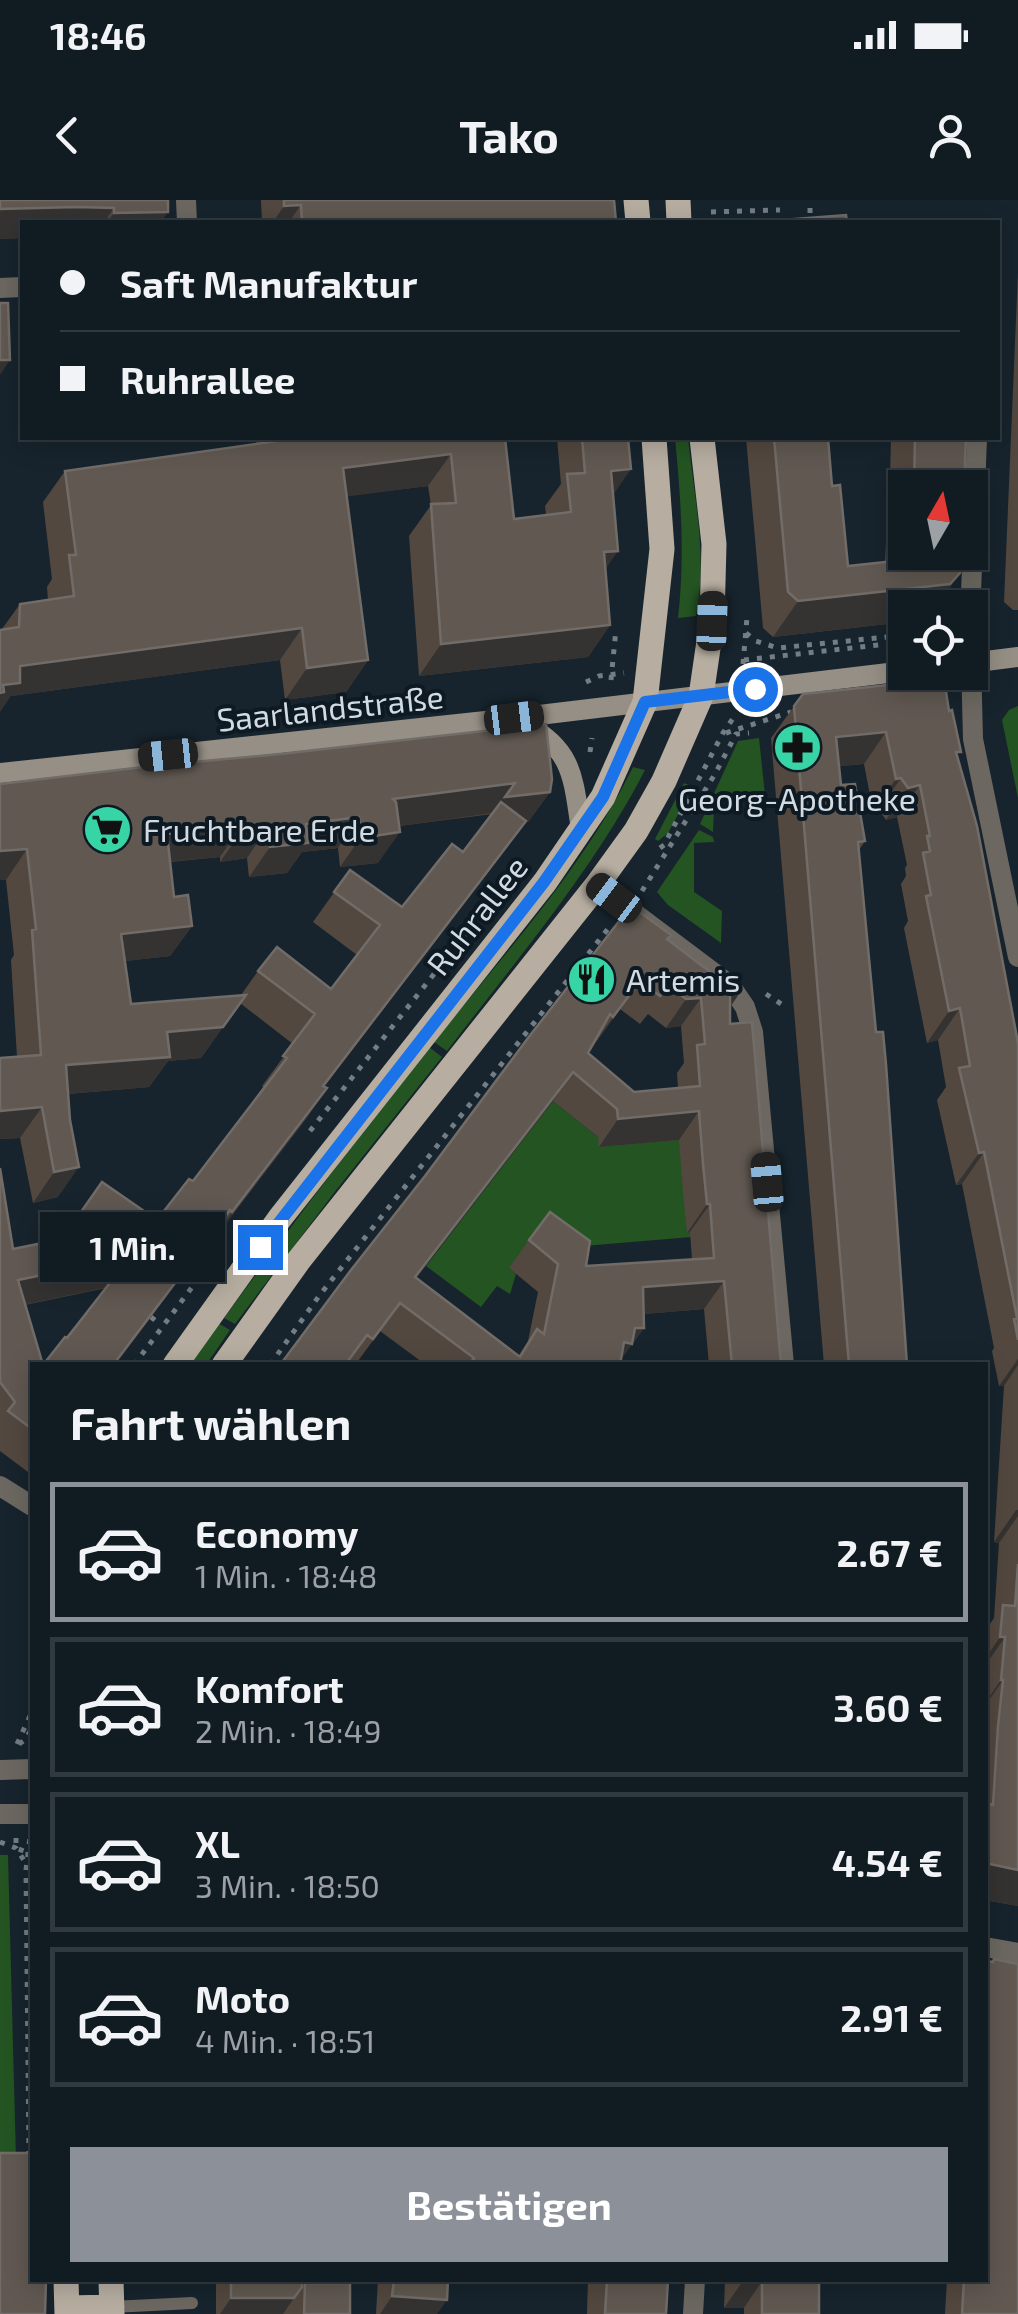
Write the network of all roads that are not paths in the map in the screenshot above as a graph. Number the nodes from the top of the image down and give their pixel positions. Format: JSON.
{"nodes":[{"id":1,"x":654,"y":440,"type":"edge"},
{"id":2,"x":702,"y":440,"type":"edge"},
{"id":3,"x":977,"y":440,"type":"edge"},
{"id":4,"x":971,"y":590,"type":"edge"},
{"id":5,"x":1018,"y":657,"type":"edge"},
{"id":6,"x":988,"y":661,"type":"edge"},
{"id":7,"x":888,"y":673,"type":"edge"},
{"id":8,"x":972,"y":690,"type":"edge"},
{"id":9,"x":701,"y":696,"type":"junction"},
{"id":10,"x":645,"y":702,"type":"junction"},
{"id":11,"x":514,"y":718,"type":"junction"},
{"id":12,"x":0,"y":773,"type":"edge"},
{"id":13,"x":581,"y":829,"type":"junction"},
{"id":14,"x":597,"y":885,"type":"junction"},
{"id":15,"x":1018,"y":957,"type":"edge"},
{"id":16,"x":176,"y":1362,"type":"edge"},
{"id":17,"x":226,"y":1362,"type":"edge"},
{"id":18,"x":784,"y":1362,"type":"edge"},
{"id":19,"x":0,"y":1486,"type":"edge"},
{"id":20,"x":30,"y":1505,"type":"edge"},
{"id":21,"x":30,"y":1769,"type":"edge"},
{"id":22,"x":0,"y":1770,"type":"edge"},
{"id":23,"x":0,"y":1814,"type":"edge"},
{"id":24,"x":30,"y":1814,"type":"edge"},
{"id":25,"x":988,"y":1948,"type":"edge"},
{"id":26,"x":1018,"y":1953,"type":"edge"},
{"id":27,"x":66,"y":2282,"type":"edge"},
{"id":28,"x":111,"y":2282,"type":"edge"},
{"id":29,"x":694,"y":2282,"type":"edge"},
{"id":30,"x":192,"y":2303,"type":"dead end"},
{"id":31,"x":112,"y":2310,"type":"edge"},
{"id":32,"x":67,"y":2311,"type":"edge"},
{"id":33,"x":694,"y":2314,"type":"edge"}],
"edges":[{"from":1,"to":10,"type":"main road","name":"Ruhrallee"},
{"from":2,"to":9,"type":"main road"},
{"from":3,"to":4,"type":"street"},
{"from":5,"to":6,"type":"street"},
{"from":7,"to":9,"type":"street","name":"Saarlandstraße"},
{"from":8,"to":15,"type":"street"},
{"from":9,"to":10,"type":"street","name":"Saarlandstraße"},
{"from":9,"to":14,"type":"main road"},
{"from":10,"to":11,"type":"street","name":"Saarlandstraße"},
{"from":10,"to":13,"type":"main road","name":"Ruhrallee"},
{"from":11,"to":12,"type":"street","name":"Saarlandstraße"},
{"from":11,"to":13,"type":"street"},
{"from":13,"to":16,"type":"main road","name":"Ruhrallee"},
{"from":14,"to":17,"type":"main road"},
{"from":14,"to":18,"type":"street"},
{"from":19,"to":20,"type":"street"},
{"from":21,"to":22,"type":"street"},
{"from":23,"to":24,"type":"street"},
{"from":25,"to":26,"type":"street"},
{"from":27,"to":32,"type":"main road"},
{"from":28,"to":31,"type":"main road"},
{"from":29,"to":33,"type":"street"},
{"from":30,"to":31,"type":"lane"},
{"from":31,"to":32,"type":"main road"}]}
